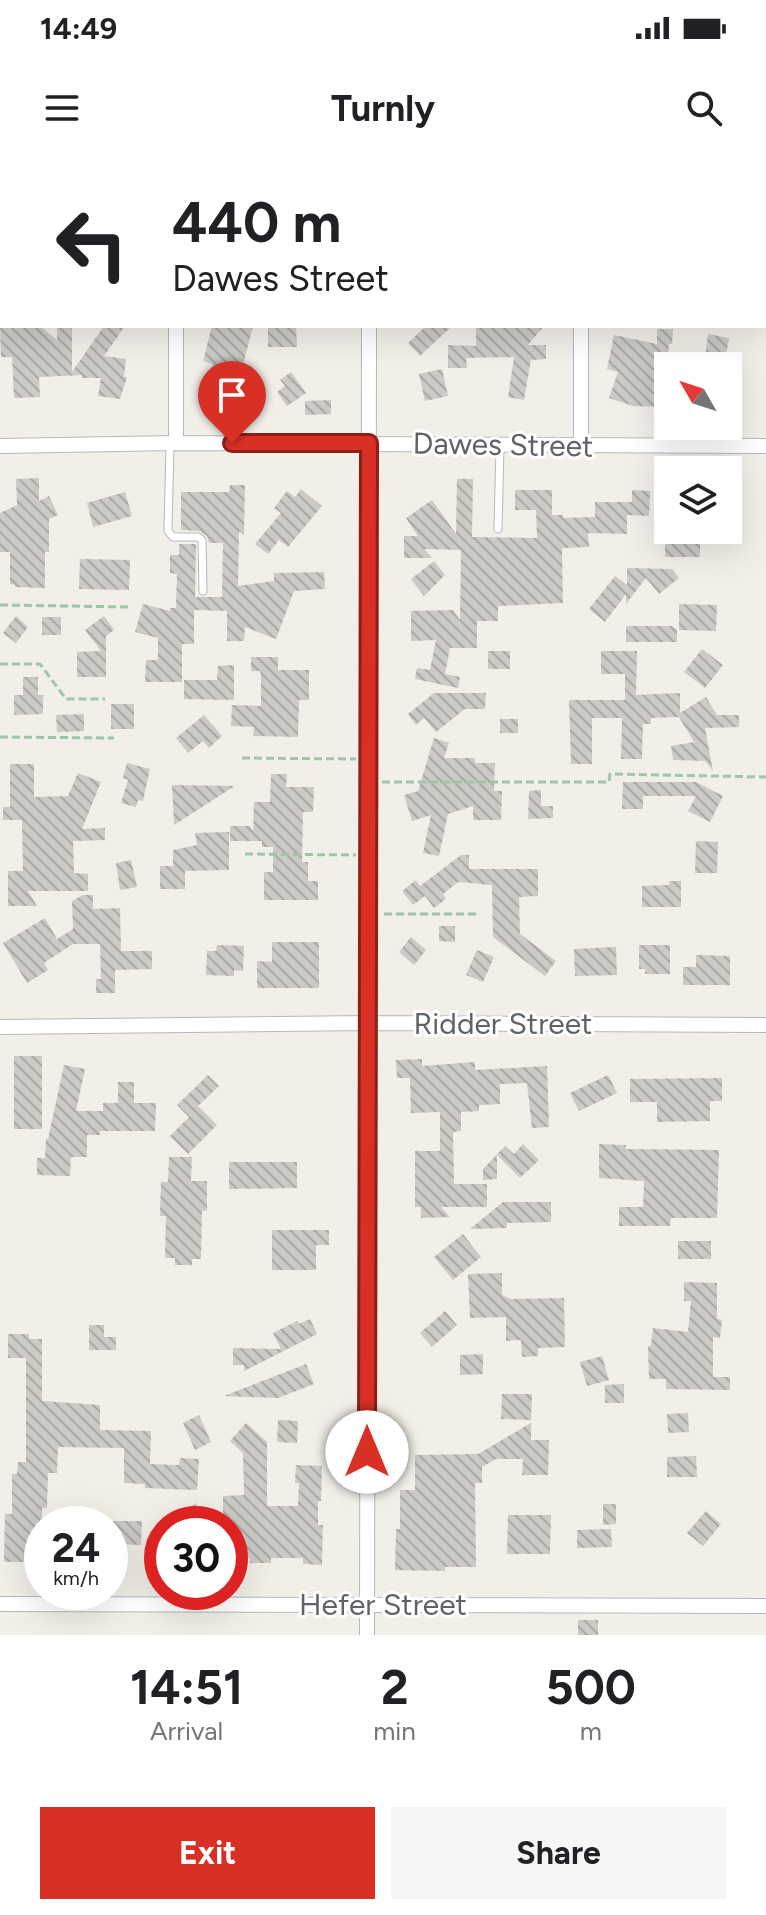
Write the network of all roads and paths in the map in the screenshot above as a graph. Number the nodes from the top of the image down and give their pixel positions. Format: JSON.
{"nodes":[{"id":1,"x":176,"y":328,"type":"edge"},
{"id":2,"x":369,"y":328,"type":"edge"},
{"id":3,"x":581,"y":328,"type":"edge"},
{"id":4,"x":173,"y":443,"type":"junction"},
{"id":5,"x":369,"y":443,"type":"junction"},
{"id":6,"x":0,"y":446,"type":"edge"},
{"id":7,"x":500,"y":446,"type":"junction"},
{"id":8,"x":766,"y":446,"type":"edge"},
{"id":9,"x":581,"y":447,"type":"junction"},
{"id":10,"x":498,"y":529,"type":"dead end"},
{"id":11,"x":203,"y":591,"type":"dead end"},
{"id":12,"x":0,"y":605,"type":"edge"},
{"id":13,"x":132,"y":607,"type":"dead end"},
{"id":14,"x":0,"y":664,"type":"edge"},
{"id":15,"x":105,"y":699,"type":"dead end"},
{"id":16,"x":0,"y":737,"type":"edge"},
{"id":17,"x":114,"y":738,"type":"dead end"},
{"id":18,"x":242,"y":758,"type":"dead end"},
{"id":19,"x":368,"y":760,"type":"junction"},
{"id":20,"x":766,"y":777,"type":"edge"},
{"id":21,"x":368,"y":782,"type":"junction"},
{"id":22,"x":245,"y":854,"type":"dead end"},
{"id":23,"x":368,"y":855,"type":"junction"},
{"id":24,"x":368,"y":914,"type":"junction"},
{"id":25,"x":479,"y":914,"type":"dead end"},
{"id":26,"x":368,"y":1023,"type":"junction"},
{"id":27,"x":766,"y":1025,"type":"edge"},
{"id":28,"x":0,"y":1027,"type":"edge"},
{"id":29,"x":0,"y":1604,"type":"edge"},
{"id":30,"x":367,"y":1605,"type":"junction"},
{"id":31,"x":766,"y":1606,"type":"edge"},
{"id":32,"x":367,"y":1635,"type":"edge"}],
"edges":[{"from":1,"to":4,"type":"street"},
{"from":2,"to":5,"type":"street"},
{"from":3,"to":9,"type":"street"},
{"from":4,"to":5,"type":"street","name":"Dawes Street"},
{"from":4,"to":6,"type":"street","name":"Dawes Street"},
{"from":4,"to":11,"type":"lane"},
{"from":5,"to":7,"type":"street","name":"Dawes Street"},
{"from":5,"to":19,"type":"street"},
{"from":7,"to":9,"type":"street","name":"Dawes Street"},
{"from":7,"to":10,"type":"lane"},
{"from":8,"to":9,"type":"street","name":"Dawes Street"},
{"from":12,"to":13,"type":"path"},
{"from":14,"to":15,"type":"path"},
{"from":16,"to":17,"type":"path"},
{"from":18,"to":19,"type":"path"},
{"from":19,"to":21,"type":"street"},
{"from":20,"to":21,"type":"path"},
{"from":21,"to":23,"type":"street"},
{"from":22,"to":23,"type":"path"},
{"from":23,"to":24,"type":"street"},
{"from":24,"to":25,"type":"path"},
{"from":24,"to":26,"type":"street"},
{"from":26,"to":27,"type":"street","name":"Ridder Street"},
{"from":26,"to":28,"type":"street","name":"Ridder Street"},
{"from":26,"to":30,"type":"street"},
{"from":29,"to":30,"type":"street","name":"Hefer Street"},
{"from":30,"to":31,"type":"street","name":"Hefer Street"},
{"from":30,"to":32,"type":"street"}]}
